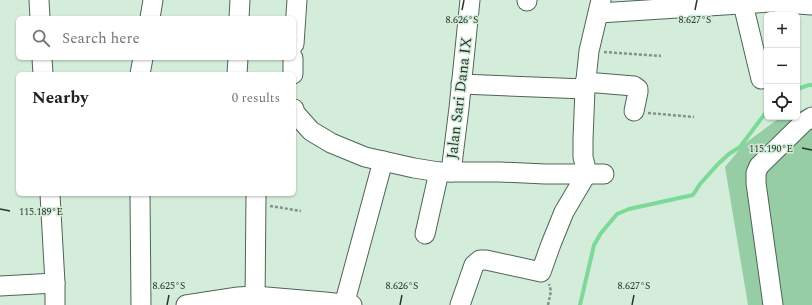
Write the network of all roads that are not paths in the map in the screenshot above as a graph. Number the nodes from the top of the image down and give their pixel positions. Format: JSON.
{"nodes":[{"id":1,"x":39,"y":0,"type":"edge"},
{"id":2,"x":153,"y":0,"type":"edge"},
{"id":3,"x":240,"y":0,"type":"edge"},
{"id":4,"x":297,"y":0,"type":"edge"},
{"id":5,"x":470,"y":0,"type":"edge"},
{"id":6,"x":771,"y":1,"type":"edge"},
{"id":7,"x":742,"y":4,"type":"junction"},
{"id":8,"x":812,"y":5,"type":"edge"},
{"id":9,"x":600,"y":6,"type":"edge"},
{"id":10,"x":40,"y":16,"type":"edge"},
{"id":11,"x":150,"y":16,"type":"edge"},
{"id":12,"x":239,"y":16,"type":"edge"},
{"id":13,"x":296,"y":16,"type":"edge"},
{"id":14,"x":42,"y":60,"type":"edge"},
{"id":15,"x":142,"y":60,"type":"edge"},
{"id":16,"x":238,"y":60,"type":"edge"},
{"id":17,"x":293,"y":60,"type":"edge"},
{"id":18,"x":43,"y":72,"type":"edge"},
{"id":19,"x":140,"y":72,"type":"edge"},
{"id":20,"x":237,"y":72,"type":"edge"},
{"id":21,"x":292,"y":72,"type":"edge"},
{"id":22,"x":762,"y":79,"type":"dead end"},
{"id":23,"x":461,"y":84,"type":"junction"},
{"id":24,"x":585,"y":86,"type":"junction"},
{"id":25,"x":634,"y":111,"type":"road end"},
{"id":26,"x":296,"y":114,"type":"edge"},
{"id":27,"x":812,"y":117,"type":"edge"},
{"id":28,"x":383,"y":162,"type":"junction"},
{"id":29,"x":445,"y":172,"type":"junction"},
{"id":30,"x":595,"y":174,"type":"junction"},
{"id":31,"x":50,"y":196,"type":"edge"},
{"id":32,"x":140,"y":196,"type":"edge"},
{"id":33,"x":256,"y":199,"type":"edge"},
{"id":34,"x":425,"y":234,"type":"dead end"},
{"id":35,"x":55,"y":283,"type":"junction"},
{"id":36,"x":0,"y":286,"type":"edge"},
{"id":37,"x":255,"y":301,"type":"edge"},
{"id":38,"x":55,"y":305,"type":"edge"},
{"id":39,"x":141,"y":305,"type":"edge"},
{"id":40,"x":186,"y":305,"type":"edge"},
{"id":41,"x":347,"y":305,"type":"edge"},
{"id":42,"x":460,"y":305,"type":"edge"},
{"id":43,"x":773,"y":305,"type":"edge"}],
"edges":[{"from":1,"to":10,"type":"street"},
{"from":2,"to":11,"type":"street"},
{"from":3,"to":12,"type":"street"},
{"from":4,"to":13,"type":"street"},
{"from":5,"to":23,"type":"street","name":"Jalan Sari Dana IX"},
{"from":6,"to":7,"type":"street"},
{"from":6,"to":8,"type":"street"},
{"from":7,"to":9,"type":"street"},
{"from":7,"to":22,"type":"street"},
{"from":9,"to":24,"type":"street"},
{"from":14,"to":18,"type":"street"},
{"from":15,"to":19,"type":"street"},
{"from":16,"to":20,"type":"street"},
{"from":17,"to":21,"type":"street"},
{"from":23,"to":24,"type":"street"},
{"from":23,"to":29,"type":"street","name":"Jalan Sari Dana IX"},
{"from":24,"to":25,"type":"street"},
{"from":24,"to":30,"type":"street"},
{"from":26,"to":28,"type":"street"},
{"from":27,"to":43,"type":"street"},
{"from":28,"to":29,"type":"street"},
{"from":28,"to":41,"type":"street"},
{"from":29,"to":30,"type":"street"},
{"from":29,"to":34,"type":"street","name":"Jalan Sari Dana IX"},
{"from":30,"to":42,"type":"street"},
{"from":31,"to":35,"type":"street"},
{"from":32,"to":39,"type":"street"},
{"from":33,"to":37,"type":"street"},
{"from":35,"to":36,"type":"street"},
{"from":35,"to":38,"type":"street"},
{"from":37,"to":40,"type":"street"},
{"from":37,"to":41,"type":"street"}]}
